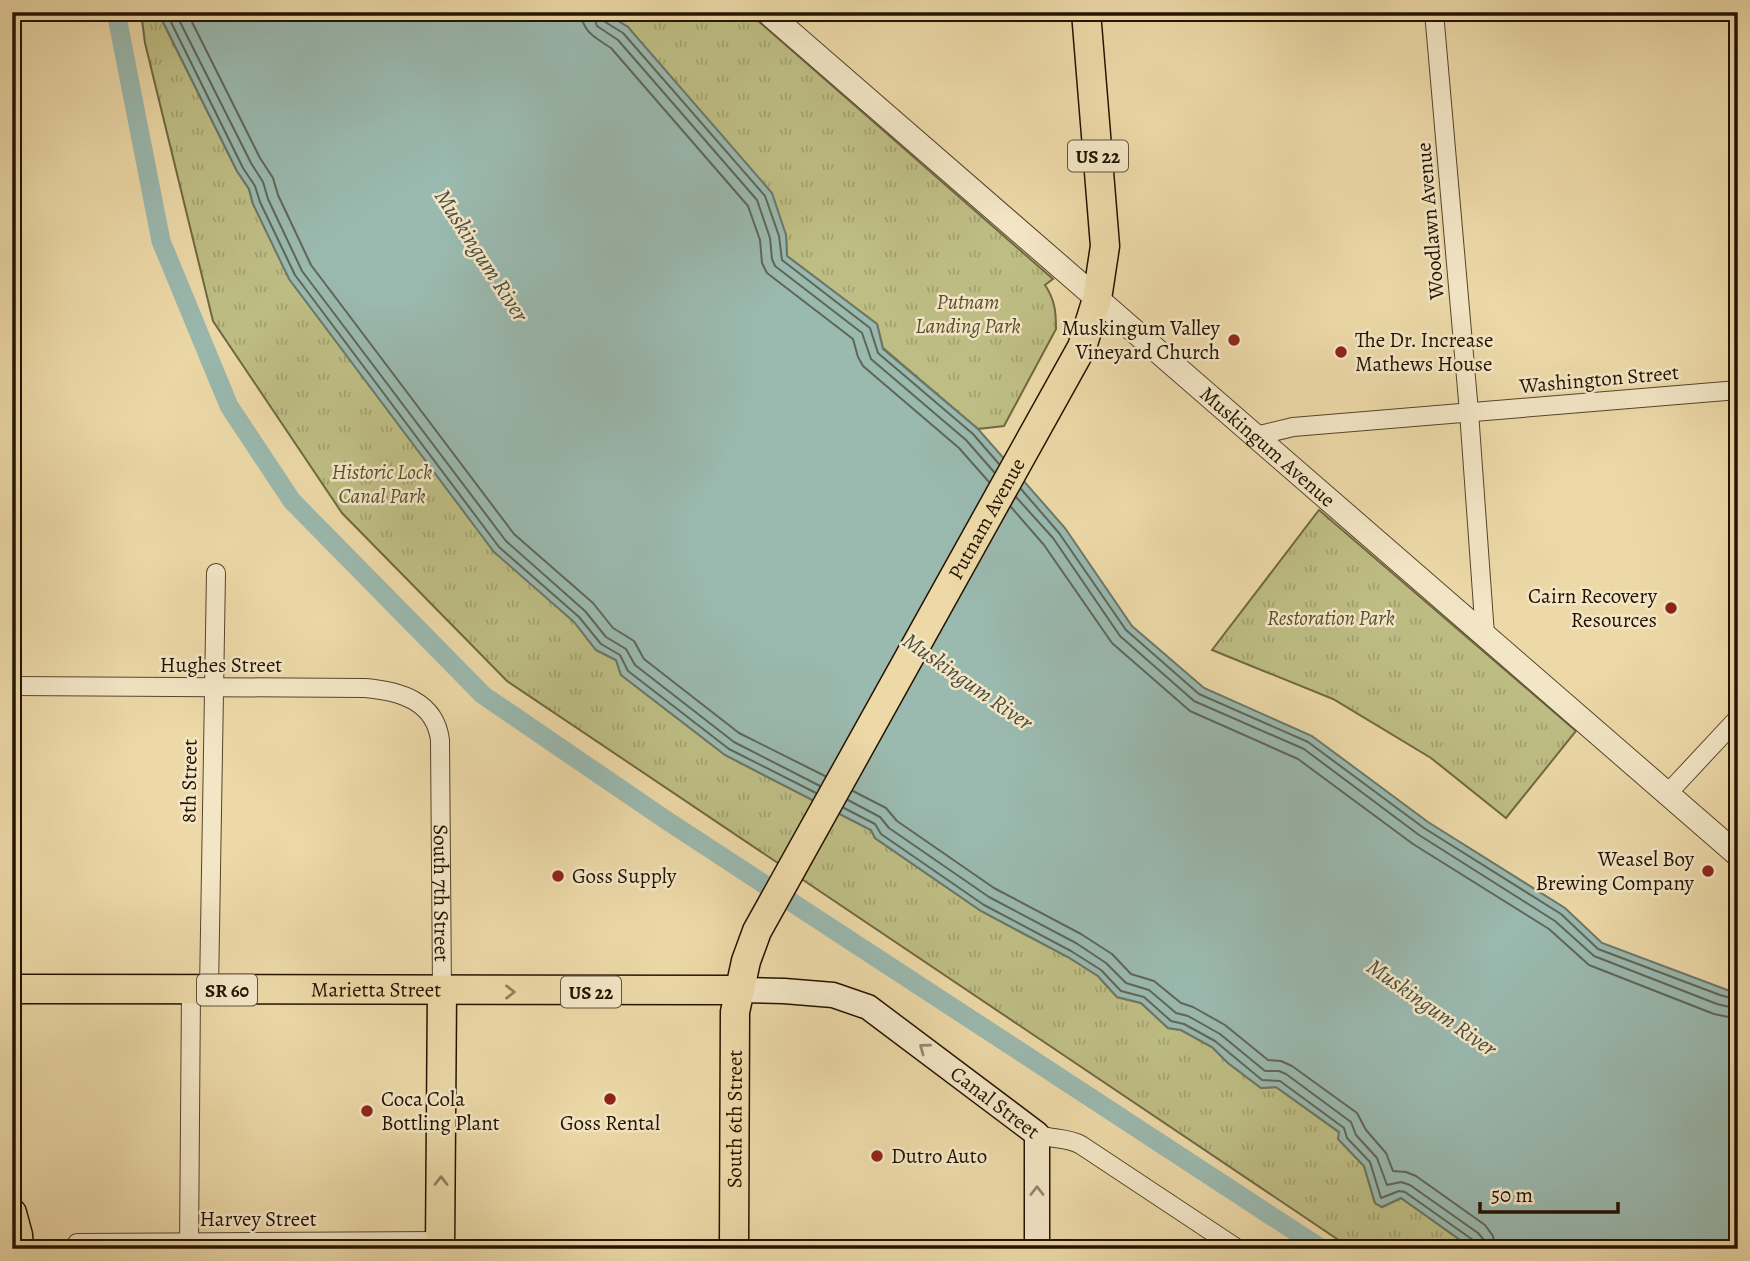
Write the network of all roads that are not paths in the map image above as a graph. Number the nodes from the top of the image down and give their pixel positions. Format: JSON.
{"nodes":[{"id":1,"x":767,"y":12,"type":"edge"},
{"id":2,"x":1086,"y":12,"type":"edge"},
{"id":3,"x":1434,"y":12,"type":"edge"},
{"id":4,"x":1097,"y":299,"type":"junction"},
{"id":5,"x":1738,"y":390,"type":"edge"},
{"id":6,"x":1469,"y":412,"type":"junction"},
{"id":7,"x":1256,"y":436,"type":"junction"},
{"id":8,"x":216,"y":573,"type":"dead end"},
{"id":9,"x":1485,"y":635,"type":"junction"},
{"id":10,"x":12,"y":687,"type":"edge"},
{"id":11,"x":214,"y":687,"type":"junction"},
{"id":12,"x":425,"y":708,"type":"joint"},
{"id":13,"x":1738,"y":718,"type":"edge"},
{"id":14,"x":1668,"y":793,"type":"junction"},
{"id":15,"x":1738,"y":855,"type":"edge"},
{"id":16,"x":12,"y":989,"type":"edge"},
{"id":17,"x":200,"y":990,"type":"junction"},
{"id":18,"x":740,"y":990,"type":"junction"},
{"id":19,"x":442,"y":991,"type":"junction"},
{"id":20,"x":1038,"y":1134,"type":"junction"},
{"id":21,"x":77,"y":1242,"type":"dead end"},
{"id":22,"x":189,"y":1245,"type":"edge"},
{"id":23,"x":440,"y":1245,"type":"edge"},
{"id":24,"x":734,"y":1249,"type":"edge"},
{"id":25,"x":1037,"y":1249,"type":"edge"},
{"id":26,"x":1238,"y":1249,"type":"edge"}],
"edges":[{"from":1,"to":4,"type":"street","name":"Muskingum Avenue"},
{"from":2,"to":4,"type":"main road","name":"Putnam Avenue","number":"US 22"},
{"from":3,"to":6,"type":"street","name":"Woodlawn Avenue"},
{"from":4,"to":7,"type":"street","name":"Muskingum Avenue"},
{"from":4,"to":18,"type":"main road","name":"Putnam Avenue","number":"US 22"},
{"from":5,"to":6,"type":"street","name":"Washington Street"},
{"from":6,"to":7,"type":"street","name":"Washington Street"},
{"from":6,"to":9,"type":"street","name":"Woodlawn Avenue"},
{"from":7,"to":9,"type":"street","name":"Muskingum Avenue"},
{"from":8,"to":11,"type":"street","name":"8th Street"},
{"from":9,"to":14,"type":"street","name":"Muskingum Avenue"},
{"from":10,"to":11,"type":"street","name":"Hughes Street"},
{"from":11,"to":12,"type":"street","name":"Hughes Street"},
{"from":11,"to":17,"type":"street","name":"8th Street"},
{"from":12,"to":19,"type":"street","name":"South 7th Street"},
{"from":13,"to":14,"type":"street"},
{"from":14,"to":15,"type":"street","name":"Muskingum Avenue"},
{"from":16,"to":17,"type":"main road","name":"Marietta Street","number":"SR 60"},
{"from":17,"to":19,"type":"main road","name":"Marietta Street","number":"SR 60"},
{"from":17,"to":22,"type":"street","name":"8th Street"},
{"from":19,"to":18,"type":"main road","name":"Marietta Street","number":"US 22","one_way":true},
{"from":20,"to":18,"type":"main road","name":"Canal Street","one_way":true},
{"from":18,"to":24,"type":"main road","name":"South 6th Street","number":"US 22"},
{"from":23,"to":19,"type":"main road","name":"South 7th Street","one_way":true},
{"from":25,"to":20,"type":"main road","one_way":true},
{"from":20,"to":26,"type":"street","name":"Canal Street"},
{"from":21,"to":22,"type":"street","name":"Harvey Street"},
{"from":22,"to":23,"type":"street","name":"Harvey Street"}]}
